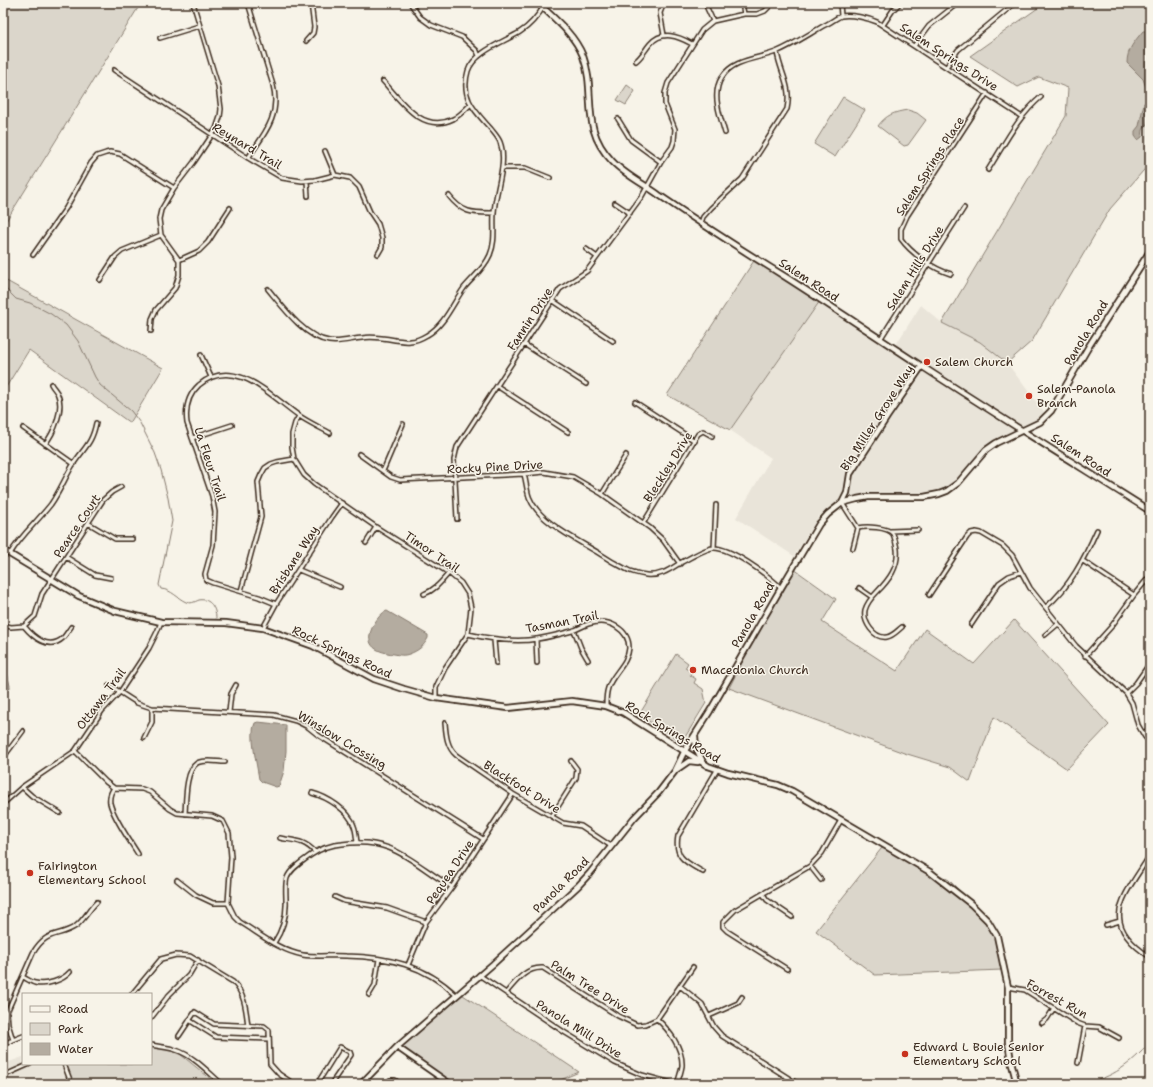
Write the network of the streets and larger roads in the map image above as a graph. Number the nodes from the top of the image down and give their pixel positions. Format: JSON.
{"nodes":[{"id":1,"x":193,"y":3,"type":"edge"},
{"id":2,"x":248,"y":3,"type":"edge"},
{"id":3,"x":311,"y":3,"type":"edge"},
{"id":4,"x":410,"y":3,"type":"edge"},
{"id":5,"x":538,"y":3,"type":"edge"},
{"id":6,"x":546,"y":3,"type":"edge"},
{"id":7,"x":664,"y":3,"type":"edge"},
{"id":8,"x":742,"y":3,"type":"edge"},
{"id":9,"x":773,"y":3,"type":"edge"},
{"id":10,"x":840,"y":3,"type":"edge"},
{"id":11,"x":900,"y":3,"type":"edge"},
{"id":12,"x":958,"y":3,"type":"edge"},
{"id":13,"x":1015,"y":3,"type":"edge"},
{"id":14,"x":543,"y":8,"type":"junction"},
{"id":15,"x":707,"y":8,"type":"dead end"},
{"id":16,"x":744,"y":14,"type":"junction"},
{"id":17,"x":841,"y":16,"type":"junction"},
{"id":18,"x":713,"y":21,"type":"junction"},
{"id":19,"x":883,"y":25,"type":"junction"},
{"id":20,"x":199,"y":26,"type":"junction"},
{"id":21,"x":664,"y":35,"type":"junction"},
{"id":22,"x":160,"y":38,"type":"dead end"},
{"id":23,"x":306,"y":41,"type":"dead end"},
{"id":24,"x":692,"y":44,"type":"junction"},
{"id":25,"x":914,"y":46,"type":"junction"},
{"id":26,"x":777,"y":52,"type":"junction"},
{"id":27,"x":479,"y":56,"type":"junction"},
{"id":28,"x":636,"y":61,"type":"dead end"},
{"id":29,"x":947,"y":66,"type":"junction"},
{"id":30,"x":114,"y":70,"type":"dead end"},
{"id":31,"x":383,"y":81,"type":"dead end"},
{"id":32,"x":987,"y":93,"type":"junction"},
{"id":33,"x":1041,"y":97,"type":"dead end"},
{"id":34,"x":470,"y":105,"type":"junction"},
{"id":35,"x":1022,"y":117,"type":"junction"},
{"id":36,"x":618,"y":119,"type":"dead end"},
{"id":37,"x":725,"y":133,"type":"dead end"},
{"id":38,"x":211,"y":135,"type":"junction"},
{"id":39,"x":325,"y":151,"type":"dead end"},
{"id":40,"x":248,"y":158,"type":"junction"},
{"id":41,"x":661,"y":162,"type":"junction"},
{"id":42,"x":502,"y":168,"type":"junction"},
{"id":43,"x":988,"y":170,"type":"dead end"},
{"id":44,"x":335,"y":175,"type":"junction"},
{"id":45,"x":550,"y":178,"type":"dead end"},
{"id":46,"x":307,"y":181,"type":"junction"},
{"id":47,"x":648,"y":187,"type":"junction"},
{"id":48,"x":174,"y":188,"type":"junction"},
{"id":49,"x":308,"y":196,"type":"dead end"},
{"id":50,"x":449,"y":196,"type":"dead end"},
{"id":51,"x":614,"y":203,"type":"dead end"},
{"id":52,"x":230,"y":208,"type":"dead end"},
{"id":53,"x":964,"y":208,"type":"dead end"},
{"id":54,"x":494,"y":213,"type":"junction"},
{"id":55,"x":630,"y":213,"type":"junction"},
{"id":56,"x":701,"y":223,"type":"junction"},
{"id":57,"x":161,"y":235,"type":"junction"},
{"id":58,"x":586,"y":249,"type":"dead end"},
{"id":59,"x":1150,"y":251,"type":"edge"},
{"id":60,"x":378,"y":254,"type":"dead end"},
{"id":61,"x":33,"y":255,"type":"dead end"},
{"id":62,"x":596,"y":257,"type":"junction"},
{"id":63,"x":179,"y":260,"type":"junction"},
{"id":64,"x":928,"y":263,"type":"junction"},
{"id":65,"x":951,"y":274,"type":"dead end"},
{"id":66,"x":100,"y":280,"type":"dead end"},
{"id":67,"x":268,"y":289,"type":"dead end"},
{"id":68,"x":552,"y":300,"type":"junction"},
{"id":69,"x":151,"y":331,"type":"dead end"},
{"id":70,"x":881,"y":338,"type":"junction"},
{"id":71,"x":613,"y":341,"type":"dead end"},
{"id":72,"x":524,"y":344,"type":"junction"},
{"id":73,"x":201,"y":355,"type":"dead end"},
{"id":74,"x":922,"y":366,"type":"junction"},
{"id":75,"x":211,"y":377,"type":"junction"},
{"id":76,"x":51,"y":384,"type":"dead end"},
{"id":77,"x":586,"y":384,"type":"dead end"},
{"id":78,"x":497,"y":386,"type":"junction"},
{"id":79,"x":634,"y":402,"type":"dead end"},
{"id":80,"x":299,"y":416,"type":"junction"},
{"id":81,"x":96,"y":423,"type":"dead end"},
{"id":82,"x":403,"y":424,"type":"dead end"},
{"id":83,"x":232,"y":426,"type":"dead end"},
{"id":84,"x":23,"y":428,"type":"dead end"},
{"id":85,"x":1023,"y":430,"type":"junction"},
{"id":86,"x":568,"y":432,"type":"dead end"},
{"id":87,"x":330,"y":433,"type":"dead end"},
{"id":88,"x":712,"y":436,"type":"dead end"},
{"id":89,"x":192,"y":438,"type":"junction"},
{"id":90,"x":695,"y":441,"type":"junction"},
{"id":91,"x":45,"y":444,"type":"junction"},
{"id":92,"x":359,"y":454,"type":"dead end"},
{"id":93,"x":626,"y":455,"type":"dead end"},
{"id":94,"x":294,"y":459,"type":"junction"},
{"id":95,"x":74,"y":464,"type":"junction"},
{"id":96,"x":383,"y":471,"type":"junction"},
{"id":97,"x":524,"y":474,"type":"junction"},
{"id":98,"x":454,"y":478,"type":"junction"},
{"id":99,"x":121,"y":487,"type":"dead end"},
{"id":100,"x":846,"y":493,"type":"junction"},
{"id":101,"x":602,"y":494,"type":"junction"},
{"id":102,"x":851,"y":501,"type":"junction"},
{"id":103,"x":842,"y":503,"type":"junction"},
{"id":104,"x":342,"y":504,"type":"junction"},
{"id":105,"x":716,"y":505,"type":"dead end"},
{"id":106,"x":1150,"y":512,"type":"edge"},
{"id":107,"x":457,"y":518,"type":"dead end"},
{"id":108,"x":644,"y":522,"type":"junction"},
{"id":109,"x":88,"y":523,"type":"junction"},
{"id":110,"x":376,"y":527,"type":"junction"},
{"id":111,"x":858,"y":528,"type":"junction"},
{"id":112,"x":918,"y":530,"type":"dead end"},
{"id":113,"x":1097,"y":530,"type":"dead end"},
{"id":114,"x":890,"y":531,"type":"junction"},
{"id":115,"x":132,"y":538,"type":"dead end"},
{"id":116,"x":366,"y":543,"type":"dead end"},
{"id":117,"x":714,"y":548,"type":"junction"},
{"id":118,"x":853,"y":548,"type":"dead end"},
{"id":119,"x":3,"y":550,"type":"edge"},
{"id":120,"x":10,"y":554,"type":"junction"},
{"id":121,"x":66,"y":557,"type":"junction"},
{"id":122,"x":1083,"y":561,"type":"junction"},
{"id":123,"x":680,"y":564,"type":"junction"},
{"id":124,"x":299,"y":570,"type":"junction"},
{"id":125,"x":1021,"y":572,"type":"junction"},
{"id":126,"x":449,"y":573,"type":"junction"},
{"id":127,"x":1150,"y":576,"type":"edge"},
{"id":128,"x":111,"y":578,"type":"dead end"},
{"id":129,"x":52,"y":579,"type":"junction"},
{"id":130,"x":340,"y":587,"type":"dead end"},
{"id":131,"x":780,"y":588,"type":"junction"},
{"id":132,"x":860,"y":588,"type":"dead end"},
{"id":133,"x":241,"y":591,"type":"junction"},
{"id":134,"x":424,"y":594,"type":"dead end"},
{"id":135,"x":930,"y":595,"type":"dead end"},
{"id":136,"x":1134,"y":595,"type":"junction"},
{"id":137,"x":872,"y":597,"type":"junction"},
{"id":138,"x":276,"y":604,"type":"junction"},
{"id":139,"x":1046,"y":607,"type":"junction"},
{"id":140,"x":161,"y":622,"type":"junction"},
{"id":141,"x":1058,"y":624,"type":"junction"},
{"id":142,"x":3,"y":625,"type":"edge"},
{"id":143,"x":971,"y":625,"type":"dead end"},
{"id":144,"x":24,"y":626,"type":"junction"},
{"id":145,"x":70,"y":627,"type":"dead end"},
{"id":146,"x":902,"y":627,"type":"dead end"},
{"id":147,"x":263,"y":628,"type":"junction"},
{"id":148,"x":574,"y":630,"type":"junction"},
{"id":149,"x":468,"y":634,"type":"junction"},
{"id":150,"x":1045,"y":635,"type":"dead end"},
{"id":151,"x":536,"y":639,"type":"junction"},
{"id":152,"x":494,"y":640,"type":"junction"},
{"id":153,"x":1086,"y":656,"type":"junction"},
{"id":154,"x":588,"y":660,"type":"dead end"},
{"id":155,"x":496,"y":663,"type":"dead end"},
{"id":156,"x":537,"y":663,"type":"dead end"},
{"id":157,"x":1150,"y":663,"type":"edge"},
{"id":158,"x":109,"y":685,"type":"dead end"},
{"id":159,"x":236,"y":685,"type":"dead end"},
{"id":160,"x":120,"y":692,"type":"junction"},
{"id":161,"x":1126,"y":693,"type":"junction"},
{"id":162,"x":436,"y":698,"type":"junction"},
{"id":163,"x":606,"y":706,"type":"junction"},
{"id":164,"x":152,"y":708,"type":"junction"},
{"id":165,"x":229,"y":712,"type":"junction"},
{"id":166,"x":446,"y":723,"type":"dead end"},
{"id":167,"x":1150,"y":729,"type":"edge"},
{"id":168,"x":23,"y":731,"type":"dead end"},
{"id":169,"x":1143,"y":733,"type":"junction"},
{"id":170,"x":695,"y":736,"type":"junction"},
{"id":171,"x":144,"y":738,"type":"dead end"},
{"id":172,"x":1150,"y":742,"type":"edge"},
{"id":173,"x":75,"y":751,"type":"junction"},
{"id":174,"x":684,"y":752,"type":"junction"},
{"id":175,"x":3,"y":758,"type":"edge"},
{"id":176,"x":571,"y":761,"type":"dead end"},
{"id":177,"x":225,"y":762,"type":"dead end"},
{"id":178,"x":704,"y":763,"type":"junction"},
{"id":179,"x":717,"y":770,"type":"junction"},
{"id":180,"x":675,"y":771,"type":"junction"},
{"id":181,"x":22,"y":787,"type":"junction"},
{"id":182,"x":114,"y":788,"type":"junction"},
{"id":183,"x":312,"y":793,"type":"dead end"},
{"id":184,"x":513,"y":794,"type":"junction"},
{"id":185,"x":3,"y":804,"type":"edge"},
{"id":186,"x":60,"y":813,"type":"dead end"},
{"id":187,"x":185,"y":814,"type":"junction"},
{"id":188,"x":552,"y":816,"type":"junction"},
{"id":189,"x":841,"y":820,"type":"junction"},
{"id":190,"x":280,"y":838,"type":"dead end"},
{"id":191,"x":483,"y":839,"type":"junction"},
{"id":192,"x":357,"y":842,"type":"junction"},
{"id":193,"x":611,"y":846,"type":"junction"},
{"id":194,"x":315,"y":852,"type":"junction"},
{"id":195,"x":138,"y":854,"type":"dead end"},
{"id":196,"x":1150,"y":855,"type":"edge"},
{"id":197,"x":810,"y":866,"type":"junction"},
{"id":198,"x":703,"y":872,"type":"dead end"},
{"id":199,"x":177,"y":880,"type":"dead end"},
{"id":200,"x":822,"y":880,"type":"dead end"},
{"id":201,"x":452,"y":887,"type":"junction"},
{"id":202,"x":763,"y":894,"type":"junction"},
{"id":203,"x":335,"y":897,"type":"dead end"},
{"id":204,"x":97,"y":902,"type":"dead end"},
{"id":205,"x":228,"y":903,"type":"junction"},
{"id":206,"x":792,"y":917,"type":"dead end"},
{"id":207,"x":1120,"y":921,"type":"junction"},
{"id":208,"x":426,"y":922,"type":"junction"},
{"id":209,"x":1106,"y":925,"type":"dead end"},
{"id":210,"x":274,"y":943,"type":"junction"},
{"id":211,"x":1149,"y":955,"type":"edge"},
{"id":212,"x":379,"y":959,"type":"junction"},
{"id":213,"x":198,"y":960,"type":"junction"},
{"id":214,"x":408,"y":965,"type":"junction"},
{"id":215,"x":693,"y":967,"type":"dead end"},
{"id":216,"x":787,"y":969,"type":"dead end"},
{"id":217,"x":70,"y":972,"type":"dead end"},
{"id":218,"x":480,"y":975,"type":"junction"},
{"id":219,"x":23,"y":977,"type":"junction"},
{"id":220,"x":680,"y":986,"type":"junction"},
{"id":221,"x":1008,"y":987,"type":"junction"},
{"id":222,"x":133,"y":993,"type":"edge"},
{"id":223,"x":506,"y":993,"type":"junction"},
{"id":224,"x":369,"y":994,"type":"dead end"},
{"id":225,"x":456,"y":995,"type":"junction"},
{"id":226,"x":742,"y":997,"type":"dead end"},
{"id":227,"x":1054,"y":1008,"type":"junction"},
{"id":228,"x":709,"y":1016,"type":"junction"},
{"id":229,"x":152,"y":1017,"type":"edge"},
{"id":230,"x":189,"y":1020,"type":"junction"},
{"id":231,"x":657,"y":1020,"type":"junction"},
{"id":232,"x":1042,"y":1023,"type":"dead end"},
{"id":233,"x":248,"y":1026,"type":"junction"},
{"id":234,"x":1085,"y":1026,"type":"junction"},
{"id":235,"x":22,"y":1036,"type":"edge"},
{"id":236,"x":179,"y":1036,"type":"dead end"},
{"id":237,"x":1119,"y":1038,"type":"dead end"},
{"id":238,"x":269,"y":1039,"type":"junction"},
{"id":239,"x":13,"y":1040,"type":"junction"},
{"id":240,"x":3,"y":1044,"type":"edge"},
{"id":241,"x":152,"y":1045,"type":"edge"},
{"id":242,"x":397,"y":1047,"type":"junction"},
{"id":243,"x":1078,"y":1063,"type":"dead end"},
{"id":244,"x":28,"y":1065,"type":"edge"},
{"id":245,"x":65,"y":1065,"type":"edge"},
{"id":246,"x":3,"y":1076,"type":"edge"},
{"id":247,"x":287,"y":1082,"type":"edge"},
{"id":248,"x":69,"y":1084,"type":"edge"},
{"id":249,"x":222,"y":1084,"type":"edge"},
{"id":250,"x":294,"y":1084,"type":"edge"},
{"id":251,"x":317,"y":1084,"type":"edge"},
{"id":252,"x":331,"y":1084,"type":"edge"},
{"id":253,"x":360,"y":1084,"type":"edge"},
{"id":254,"x":386,"y":1084,"type":"edge"},
{"id":255,"x":400,"y":1084,"type":"edge"},
{"id":256,"x":450,"y":1084,"type":"edge"},
{"id":257,"x":676,"y":1084,"type":"edge"},
{"id":258,"x":798,"y":1084,"type":"edge"},
{"id":259,"x":1017,"y":1084,"type":"edge"}],
"edges":[{"from":1,"to":20,"type":"street"},
{"from":2,"to":40,"type":"street"},
{"from":3,"to":23,"type":"street"},
{"from":4,"to":27,"type":"street"},
{"from":5,"to":14,"type":"street","name":"Salem Road"},
{"from":6,"to":14,"type":"street"},
{"from":7,"to":21,"type":"street"},
{"from":8,"to":16,"type":"street"},
{"from":9,"to":16,"type":"street"},
{"from":10,"to":17,"type":"street"},
{"from":11,"to":19,"type":"street"},
{"from":12,"to":25,"type":"street"},
{"from":13,"to":29,"type":"street"},
{"from":14,"to":27,"type":"street"},
{"from":14,"to":47,"type":"street","name":"Salem Road"},
{"from":15,"to":18,"type":"street"},
{"from":16,"to":18,"type":"street"},
{"from":17,"to":19,"type":"street","name":"Salem Springs Drive"},
{"from":17,"to":26,"type":"street"},
{"from":18,"to":24,"type":"street","name":"Fannin Drive"},
{"from":19,"to":25,"type":"street","name":"Salem Springs Drive"},
{"from":20,"to":22,"type":"street"},
{"from":20,"to":38,"type":"street"},
{"from":21,"to":24,"type":"street"},
{"from":21,"to":28,"type":"street"},
{"from":24,"to":41,"type":"street","name":"Fannin Drive"},
{"from":25,"to":29,"type":"street","name":"Salem Springs Drive"},
{"from":26,"to":37,"type":"street"},
{"from":26,"to":56,"type":"street"},
{"from":27,"to":34,"type":"street"},
{"from":29,"to":32,"type":"street","name":"Salem Springs Drive"},
{"from":30,"to":38,"type":"street","name":"Reynard Trail"},
{"from":31,"to":34,"type":"street"},
{"from":32,"to":35,"type":"street","name":"Salem Springs Drive"},
{"from":32,"to":64,"type":"street","name":"Salem Springs Place"},
{"from":33,"to":35,"type":"street"},
{"from":34,"to":42,"type":"street"},
{"from":35,"to":43,"type":"street"},
{"from":36,"to":41,"type":"street"},
{"from":38,"to":40,"type":"street","name":"Reynard Trail"},
{"from":38,"to":48,"type":"street"},
{"from":39,"to":44,"type":"street"},
{"from":40,"to":46,"type":"street","name":"Reynard Trail"},
{"from":41,"to":47,"type":"street","name":"Fannin Drive"},
{"from":42,"to":45,"type":"street"},
{"from":42,"to":54,"type":"street"},
{"from":44,"to":46,"type":"street","name":"Reynard Trail"},
{"from":44,"to":60,"type":"street"},
{"from":46,"to":49,"type":"street"},
{"from":47,"to":55,"type":"street","name":"Fannin Drive"},
{"from":47,"to":56,"type":"street","name":"Salem Road"},
{"from":48,"to":57,"type":"street"},
{"from":48,"to":61,"type":"street"},
{"from":50,"to":54,"type":"street"},
{"from":51,"to":55,"type":"street"},
{"from":52,"to":63,"type":"street"},
{"from":53,"to":64,"type":"street","name":"Salem Hills Drive"},
{"from":54,"to":67,"type":"street"},
{"from":55,"to":62,"type":"street","name":"Fannin Drive"},
{"from":56,"to":70,"type":"street","name":"Salem Road"},
{"from":57,"to":63,"type":"street"},
{"from":57,"to":66,"type":"street"},
{"from":58,"to":62,"type":"street"},
{"from":59,"to":85,"type":"street","name":"Panola Road"},
{"from":62,"to":68,"type":"street","name":"Fannin Drive"},
{"from":63,"to":69,"type":"street"},
{"from":64,"to":65,"type":"street","name":"Salem Springs Place"},
{"from":64,"to":70,"type":"street","name":"Salem Hills Drive"},
{"from":68,"to":71,"type":"street"},
{"from":68,"to":72,"type":"street","name":"Fannin Drive"},
{"from":70,"to":74,"type":"street","name":"Salem Road"},
{"from":72,"to":77,"type":"street"},
{"from":72,"to":78,"type":"street","name":"Fannin Drive"},
{"from":73,"to":75,"type":"street"},
{"from":74,"to":85,"type":"street","name":"Salem Road"},
{"from":74,"to":100,"type":"street","name":"Big Miller Grove Way"},
{"from":75,"to":80,"type":"street","name":"La Fleur Trail"},
{"from":75,"to":89,"type":"street","name":"La Fleur Trail"},
{"from":76,"to":91,"type":"street"},
{"from":78,"to":86,"type":"street"},
{"from":78,"to":98,"type":"street","name":"Fannin Drive"},
{"from":79,"to":90,"type":"street"},
{"from":80,"to":87,"type":"street","name":"La Fleur Trail"},
{"from":80,"to":94,"type":"street"},
{"from":81,"to":95,"type":"street"},
{"from":82,"to":96,"type":"street"},
{"from":83,"to":89,"type":"street"},
{"from":84,"to":91,"type":"street"},
{"from":85,"to":102,"type":"street","name":"Panola Road"},
{"from":85,"to":106,"type":"street","name":"Salem Road"},
{"from":88,"to":90,"type":"street","name":"Bleckley Drive"},
{"from":89,"to":133,"type":"street","name":"La Fleur Trail"},
{"from":90,"to":108,"type":"street","name":"Bleckley Drive"},
{"from":91,"to":95,"type":"street"},
{"from":92,"to":96,"type":"street","name":"Rocky Pine Drive"},
{"from":93,"to":101,"type":"street"},
{"from":94,"to":104,"type":"street","name":"Timor Trail"},
{"from":94,"to":133,"type":"street"},
{"from":95,"to":120,"type":"street"},
{"from":96,"to":98,"type":"street","name":"Rocky Pine Drive"},
{"from":97,"to":98,"type":"street","name":"Rocky Pine Drive"},
{"from":97,"to":101,"type":"street","name":"Rocky Pine Drive"},
{"from":97,"to":123,"type":"street"},
{"from":98,"to":107,"type":"street","name":"Fannin Drive"},
{"from":99,"to":109,"type":"street","name":"Pearce Court"},
{"from":100,"to":102,"type":"street"},
{"from":100,"to":103,"type":"street","name":"Big Miller Grove Way"},
{"from":101,"to":108,"type":"street","name":"Rocky Pine Drive"},
{"from":102,"to":103,"type":"street","name":"Panola Road"},
{"from":103,"to":111,"type":"street"},
{"from":103,"to":131,"type":"street","name":"Panola Road"},
{"from":104,"to":110,"type":"street","name":"Timor Trail"},
{"from":104,"to":124,"type":"street","name":"Brisbane Way"},
{"from":105,"to":117,"type":"street"},
{"from":108,"to":123,"type":"street","name":"Rocky Pine Drive"},
{"from":109,"to":115,"type":"street"},
{"from":109,"to":121,"type":"street","name":"Pearce Court"},
{"from":110,"to":116,"type":"street"},
{"from":110,"to":126,"type":"street","name":"Timor Trail"},
{"from":111,"to":114,"type":"street"},
{"from":111,"to":118,"type":"street"},
{"from":112,"to":114,"type":"street"},
{"from":113,"to":122,"type":"street"},
{"from":114,"to":137,"type":"street"},
{"from":117,"to":123,"type":"street"},
{"from":117,"to":131,"type":"street"},
{"from":119,"to":120,"type":"street","name":"Rock Springs Road"},
{"from":120,"to":129,"type":"street","name":"Rock Springs Road"},
{"from":121,"to":128,"type":"street"},
{"from":121,"to":129,"type":"street","name":"Pearce Court"},
{"from":122,"to":136,"type":"street"},
{"from":122,"to":139,"type":"street"},
{"from":124,"to":130,"type":"street"},
{"from":124,"to":138,"type":"street","name":"Brisbane Way"},
{"from":125,"to":135,"type":"street"},
{"from":125,"to":139,"type":"street"},
{"from":125,"to":143,"type":"street"},
{"from":126,"to":134,"type":"street"},
{"from":126,"to":149,"type":"street","name":"Timor Trail"},
{"from":127,"to":136,"type":"street"},
{"from":129,"to":140,"type":"street","name":"Rock Springs Road"},
{"from":129,"to":144,"type":"street","name":"Pearce Court"},
{"from":131,"to":170,"type":"street","name":"Panola Road"},
{"from":132,"to":137,"type":"street"},
{"from":133,"to":138,"type":"street","name":"La Fleur Trail"},
{"from":136,"to":153,"type":"street"},
{"from":137,"to":146,"type":"street"},
{"from":138,"to":147,"type":"street","name":"Brisbane Way"},
{"from":139,"to":141,"type":"street"},
{"from":140,"to":147,"type":"street","name":"Rock Springs Road"},
{"from":140,"to":160,"type":"street","name":"Ottawa Trail"},
{"from":141,"to":150,"type":"street"},
{"from":141,"to":153,"type":"street"},
{"from":142,"to":144,"type":"street"},
{"from":144,"to":145,"type":"street"},
{"from":147,"to":162,"type":"street","name":"Rock Springs Road"},
{"from":148,"to":151,"type":"street","name":"Tasman Trail"},
{"from":148,"to":154,"type":"street"},
{"from":148,"to":163,"type":"street","name":"Tasman Trail"},
{"from":149,"to":152,"type":"street","name":"Tasman Trail"},
{"from":149,"to":162,"type":"street","name":"Timor Trail"},
{"from":151,"to":152,"type":"street","name":"Tasman Trail"},
{"from":151,"to":156,"type":"street"},
{"from":152,"to":155,"type":"street"},
{"from":153,"to":161,"type":"street"},
{"from":157,"to":161,"type":"street"},
{"from":158,"to":160,"type":"street","name":"Winslow Crossing"},
{"from":159,"to":165,"type":"street"},
{"from":160,"to":164,"type":"street","name":"Winslow Crossing"},
{"from":160,"to":173,"type":"street","name":"Ottawa Trail"},
{"from":161,"to":169,"type":"street"},
{"from":162,"to":163,"type":"street","name":"Rock Springs Road"},
{"from":163,"to":174,"type":"street","name":"Rock Springs Road"},
{"from":164,"to":165,"type":"street","name":"Winslow Crossing"},
{"from":164,"to":171,"type":"street"},
{"from":165,"to":191,"type":"street","name":"Winslow Crossing"},
{"from":166,"to":184,"type":"street","name":"Blackfoot Drive"},
{"from":167,"to":169,"type":"street"},
{"from":168,"to":175,"type":"street"},
{"from":169,"to":172,"type":"street"},
{"from":170,"to":174,"type":"street","name":"Panola Road"},
{"from":170,"to":178,"type":"street"},
{"from":173,"to":181,"type":"street","name":"Ottawa Trail"},
{"from":173,"to":182,"type":"street"},
{"from":174,"to":178,"type":"street","name":"Rock Springs Road"},
{"from":174,"to":180,"type":"street","name":"Panola Road"},
{"from":176,"to":188,"type":"street"},
{"from":177,"to":187,"type":"street"},
{"from":178,"to":179,"type":"street","name":"Rock Springs Road"},
{"from":178,"to":180,"type":"street"},
{"from":179,"to":189,"type":"street","name":"Rock Springs Road"},
{"from":179,"to":198,"type":"street"},
{"from":180,"to":193,"type":"street","name":"Panola Road"},
{"from":181,"to":185,"type":"street","name":"Ottawa Trail"},
{"from":181,"to":186,"type":"street"},
{"from":182,"to":187,"type":"street"},
{"from":182,"to":195,"type":"street"},
{"from":183,"to":192,"type":"street"},
{"from":184,"to":188,"type":"street","name":"Blackfoot Drive"},
{"from":184,"to":191,"type":"street","name":"Pequea Drive"},
{"from":187,"to":205,"type":"street"},
{"from":188,"to":193,"type":"street","name":"Blackfoot Drive"},
{"from":189,"to":197,"type":"street"},
{"from":189,"to":221,"type":"street","name":"Rock Springs Road"},
{"from":190,"to":194,"type":"street"},
{"from":191,"to":201,"type":"street","name":"Pequea Drive"},
{"from":192,"to":194,"type":"street"},
{"from":192,"to":201,"type":"street"},
{"from":193,"to":218,"type":"street","name":"Panola Road"},
{"from":194,"to":210,"type":"street"},
{"from":196,"to":207,"type":"street"},
{"from":197,"to":200,"type":"street"},
{"from":197,"to":202,"type":"street"},
{"from":199,"to":205,"type":"street"},
{"from":201,"to":208,"type":"street","name":"Pequea Drive"},
{"from":202,"to":206,"type":"street"},
{"from":202,"to":216,"type":"street"},
{"from":203,"to":208,"type":"street"},
{"from":204,"to":219,"type":"street"},
{"from":205,"to":210,"type":"street"},
{"from":207,"to":209,"type":"street"},
{"from":207,"to":211,"type":"street"},
{"from":208,"to":214,"type":"street","name":"Pequea Drive"},
{"from":210,"to":212,"type":"street"},
{"from":212,"to":214,"type":"street"},
{"from":212,"to":224,"type":"street"},
{"from":213,"to":222,"type":"street"},
{"from":213,"to":229,"type":"street"},
{"from":213,"to":233,"type":"street"},
{"from":214,"to":225,"type":"street"},
{"from":215,"to":220,"type":"street"},
{"from":217,"to":219,"type":"street"},
{"from":218,"to":223,"type":"street","name":"Panola Mill Drive"},
{"from":218,"to":225,"type":"street","name":"Panola Road"},
{"from":219,"to":239,"type":"street"},
{"from":220,"to":228,"type":"street"},
{"from":220,"to":231,"type":"street"},
{"from":221,"to":227,"type":"street","name":"Forrest Run"},
{"from":221,"to":259,"type":"street","name":"Rock Springs Road"},
{"from":223,"to":231,"type":"street","name":"Palm Tree Drive"},
{"from":223,"to":257,"type":"street","name":"Panola Mill Drive"},
{"from":225,"to":242,"type":"street","name":"Panola Road"},
{"from":226,"to":228,"type":"street"},
{"from":227,"to":232,"type":"street"},
{"from":227,"to":234,"type":"street","name":"Forrest Run"},
{"from":228,"to":258,"type":"street"},
{"from":230,"to":233,"type":"street"},
{"from":230,"to":236,"type":"street"},
{"from":230,"to":238,"type":"street"},
{"from":231,"to":257,"type":"street"},
{"from":233,"to":238,"type":"street"},
{"from":234,"to":237,"type":"street","name":"Forrest Run"},
{"from":234,"to":243,"type":"street"},
{"from":235,"to":239,"type":"street"},
{"from":238,"to":247,"type":"street"},
{"from":239,"to":240,"type":"street"},
{"from":241,"to":249,"type":"street"},
{"from":242,"to":253,"type":"street","name":"Panola Road"},
{"from":242,"to":256,"type":"street"},
{"from":244,"to":246,"type":"street"},
{"from":245,"to":248,"type":"street"},
{"from":247,"to":250,"type":"street"},
{"from":251,"to":252,"type":"street"},
{"from":254,"to":255,"type":"street"}]}
